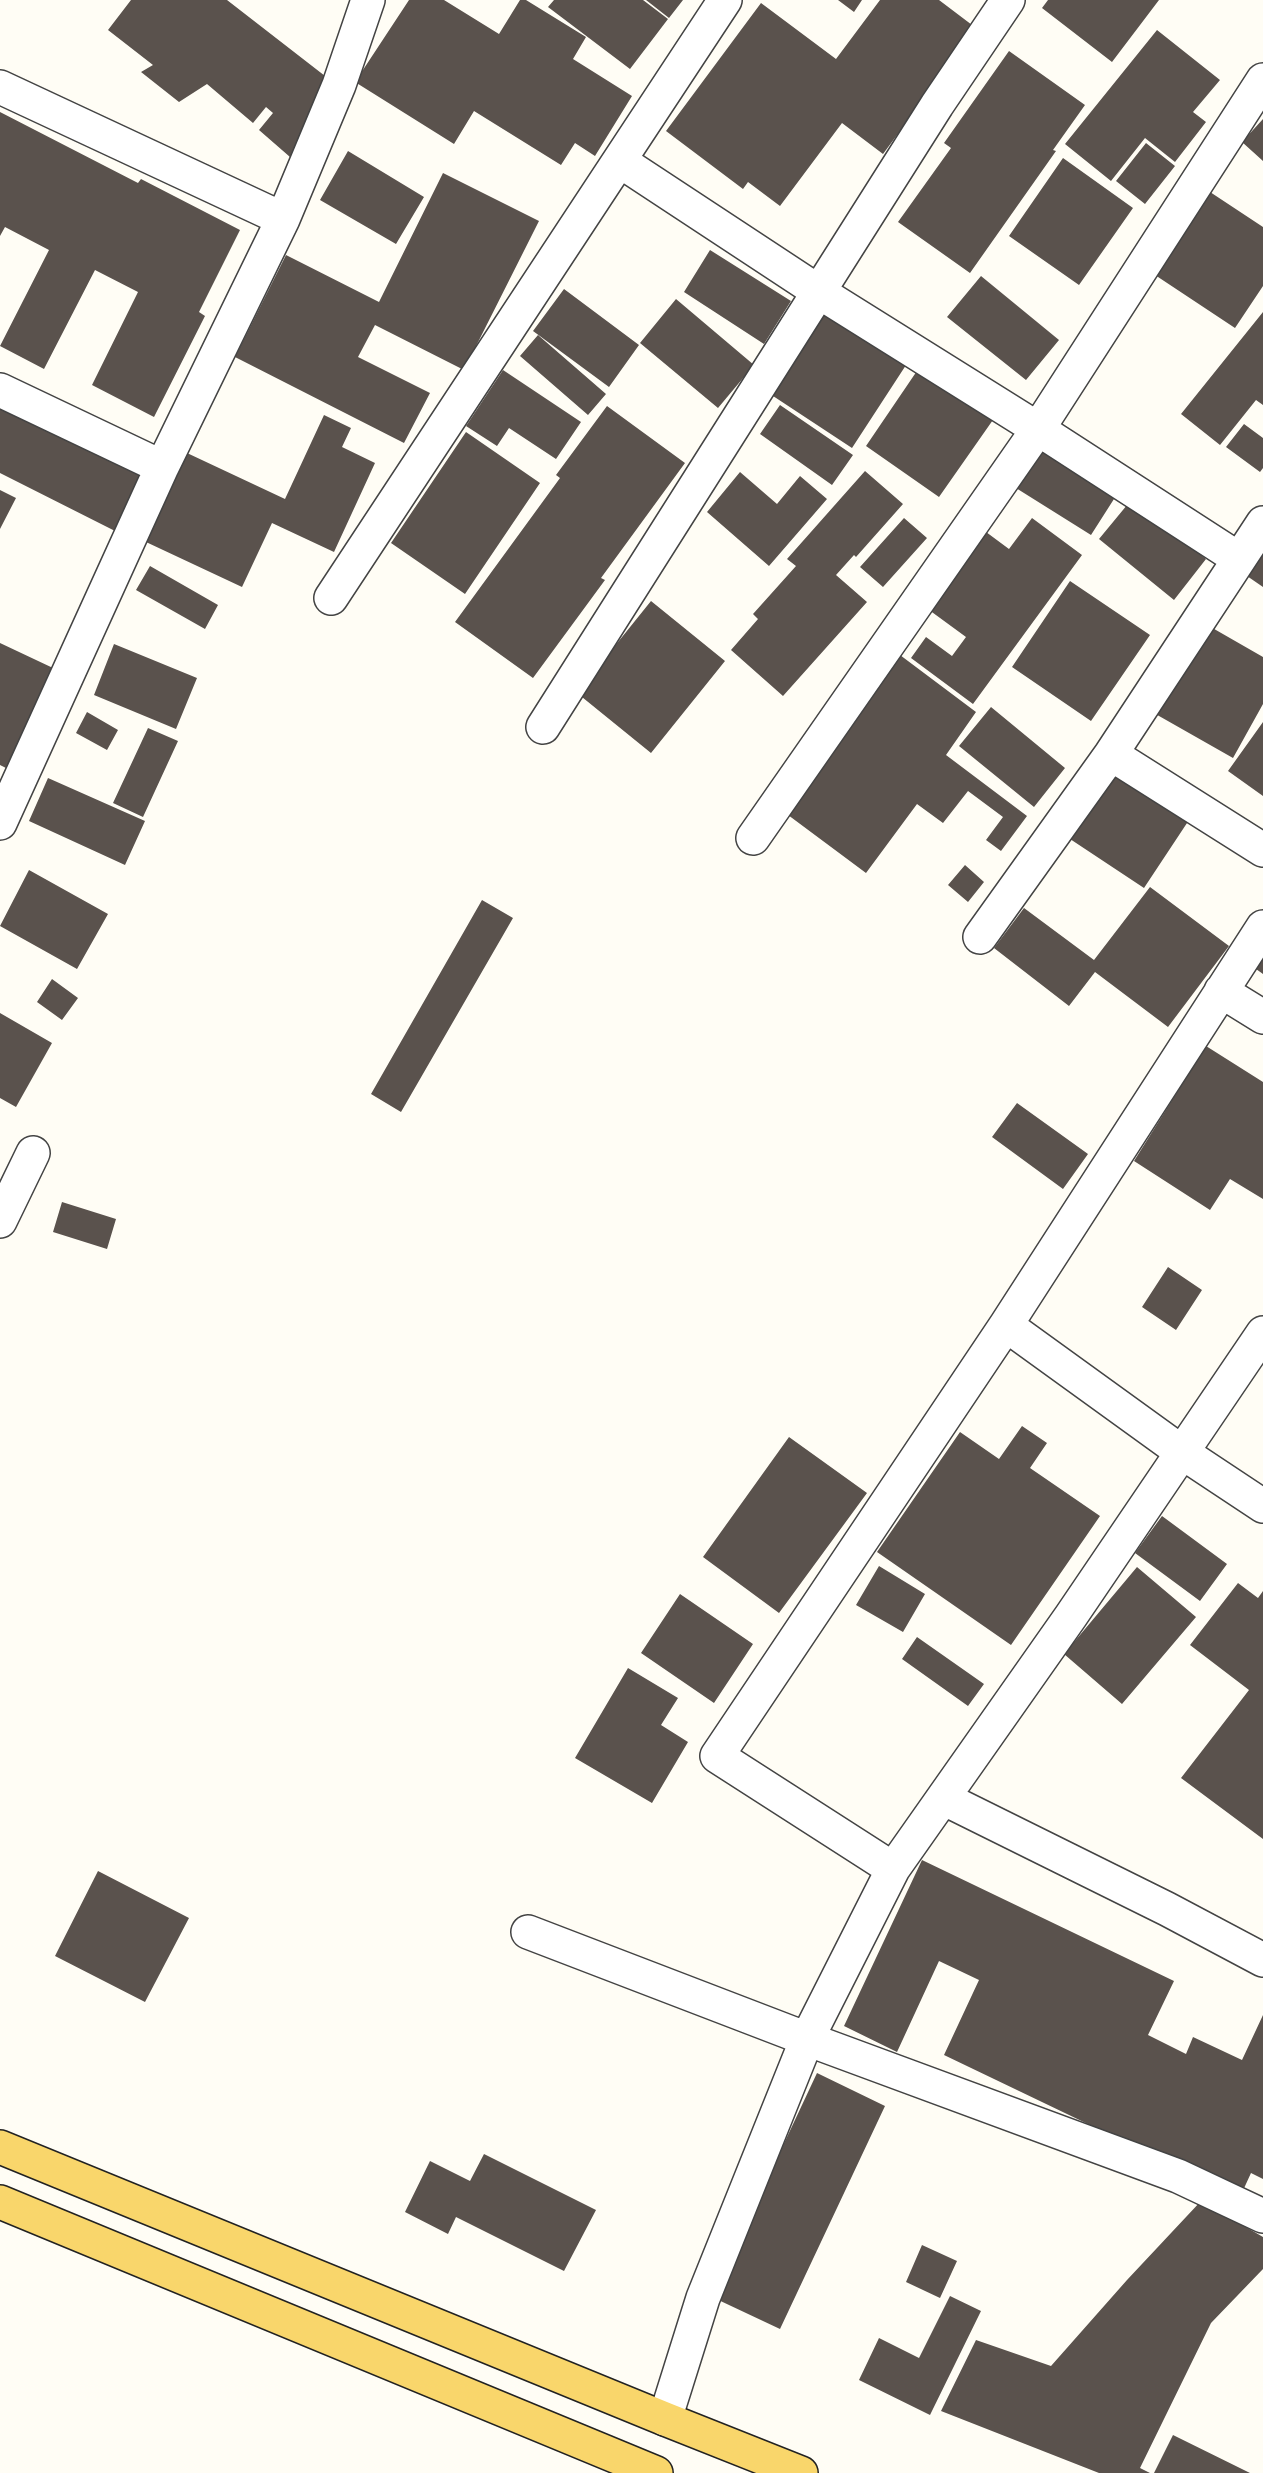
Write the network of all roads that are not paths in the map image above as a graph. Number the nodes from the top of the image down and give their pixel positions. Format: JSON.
{"nodes":[{"id":1,"x":368,"y":0,"type":"edge"},
{"id":2,"x":726,"y":0,"type":"edge"},
{"id":3,"x":1008,"y":0,"type":"edge"},
{"id":4,"x":1263,"y":80,"type":"edge"},
{"id":5,"x":0,"y":87,"type":"edge"},
{"id":6,"x":620,"y":161,"type":"junction"},
{"id":7,"x":283,"y":219,"type":"junction"},
{"id":8,"x":819,"y":292,"type":"junction"},
{"id":9,"x":0,"y":390,"type":"edge"},
{"id":10,"x":1038,"y":429,"type":"junction"},
{"id":11,"x":162,"y":467,"type":"junction"},
{"id":12,"x":1263,"y":523,"type":"edge"},
{"id":13,"x":1239,"y":559,"type":"junction"},
{"id":14,"x":331,"y":598,"type":"dead end"},
{"id":15,"x":543,"y":727,"type":"dead end"},
{"id":16,"x":1111,"y":754,"type":"junction"},
{"id":17,"x":0,"y":823,"type":"edge"},
{"id":18,"x":753,"y":838,"type":"dead end"},
{"id":19,"x":1263,"y":850,"type":"edge"},
{"id":20,"x":1263,"y":927,"type":"edge"},
{"id":21,"x":980,"y":938,"type":"dead end"},
{"id":22,"x":1221,"y":991,"type":"junction"},
{"id":23,"x":1263,"y":1017,"type":"edge"},
{"id":24,"x":33,"y":1153,"type":"dead end"},
{"id":25,"x":0,"y":1221,"type":"edge"},
{"id":26,"x":1006,"y":1325,"type":"junction"},
{"id":27,"x":1263,"y":1333,"type":"edge"},
{"id":28,"x":1183,"y":1452,"type":"junction"},
{"id":29,"x":1263,"y":1506,"type":"edge"},
{"id":30,"x":945,"y":1799,"type":"junction"},
{"id":31,"x":893,"y":1869,"type":"junction"},
{"id":32,"x":528,"y":1932,"type":"dead end"},
{"id":33,"x":1263,"y":1960,"type":"edge"},
{"id":34,"x":807,"y":2039,"type":"junction"},
{"id":35,"x":0,"y":2147,"type":"edge"},
{"id":36,"x":0,"y":2202,"type":"edge"},
{"id":37,"x":1263,"y":2216,"type":"edge"},
{"id":38,"x":665,"y":2420,"type":"junction"},
{"id":39,"x":656,"y":2473,"type":"edge"},
{"id":40,"x":801,"y":2473,"type":"edge"}],
"edges":[{"from":1,"to":7,"type":"street"},
{"from":2,"to":6,"type":"street"},
{"from":3,"to":8,"type":"street"},
{"from":4,"to":10,"type":"street"},
{"from":5,"to":7,"type":"street"},
{"from":6,"to":8,"type":"street"},
{"from":6,"to":14,"type":"street"},
{"from":7,"to":11,"type":"street"},
{"from":8,"to":10,"type":"street"},
{"from":8,"to":15,"type":"street"},
{"from":9,"to":11,"type":"street"},
{"from":10,"to":13,"type":"street"},
{"from":10,"to":18,"type":"street"},
{"from":11,"to":17,"type":"street"},
{"from":12,"to":13,"type":"street"},
{"from":13,"to":16,"type":"street"},
{"from":16,"to":19,"type":"street"},
{"from":16,"to":21,"type":"street"},
{"from":20,"to":22,"type":"street"},
{"from":22,"to":23,"type":"street"},
{"from":22,"to":26,"type":"street"},
{"from":24,"to":25,"type":"street"},
{"from":26,"to":28,"type":"street"},
{"from":26,"to":31,"type":"street"},
{"from":27,"to":28,"type":"street"},
{"from":28,"to":29,"type":"street"},
{"from":28,"to":30,"type":"street"},
{"from":30,"to":31,"type":"street"},
{"from":30,"to":33,"type":"street"},
{"from":31,"to":34,"type":"street"},
{"from":32,"to":34,"type":"street"},
{"from":34,"to":37,"type":"street"},
{"from":34,"to":38,"type":"street"},
{"from":35,"to":38,"type":"main road"},
{"from":36,"to":39,"type":"main road"},
{"from":38,"to":40,"type":"main road"}]}
